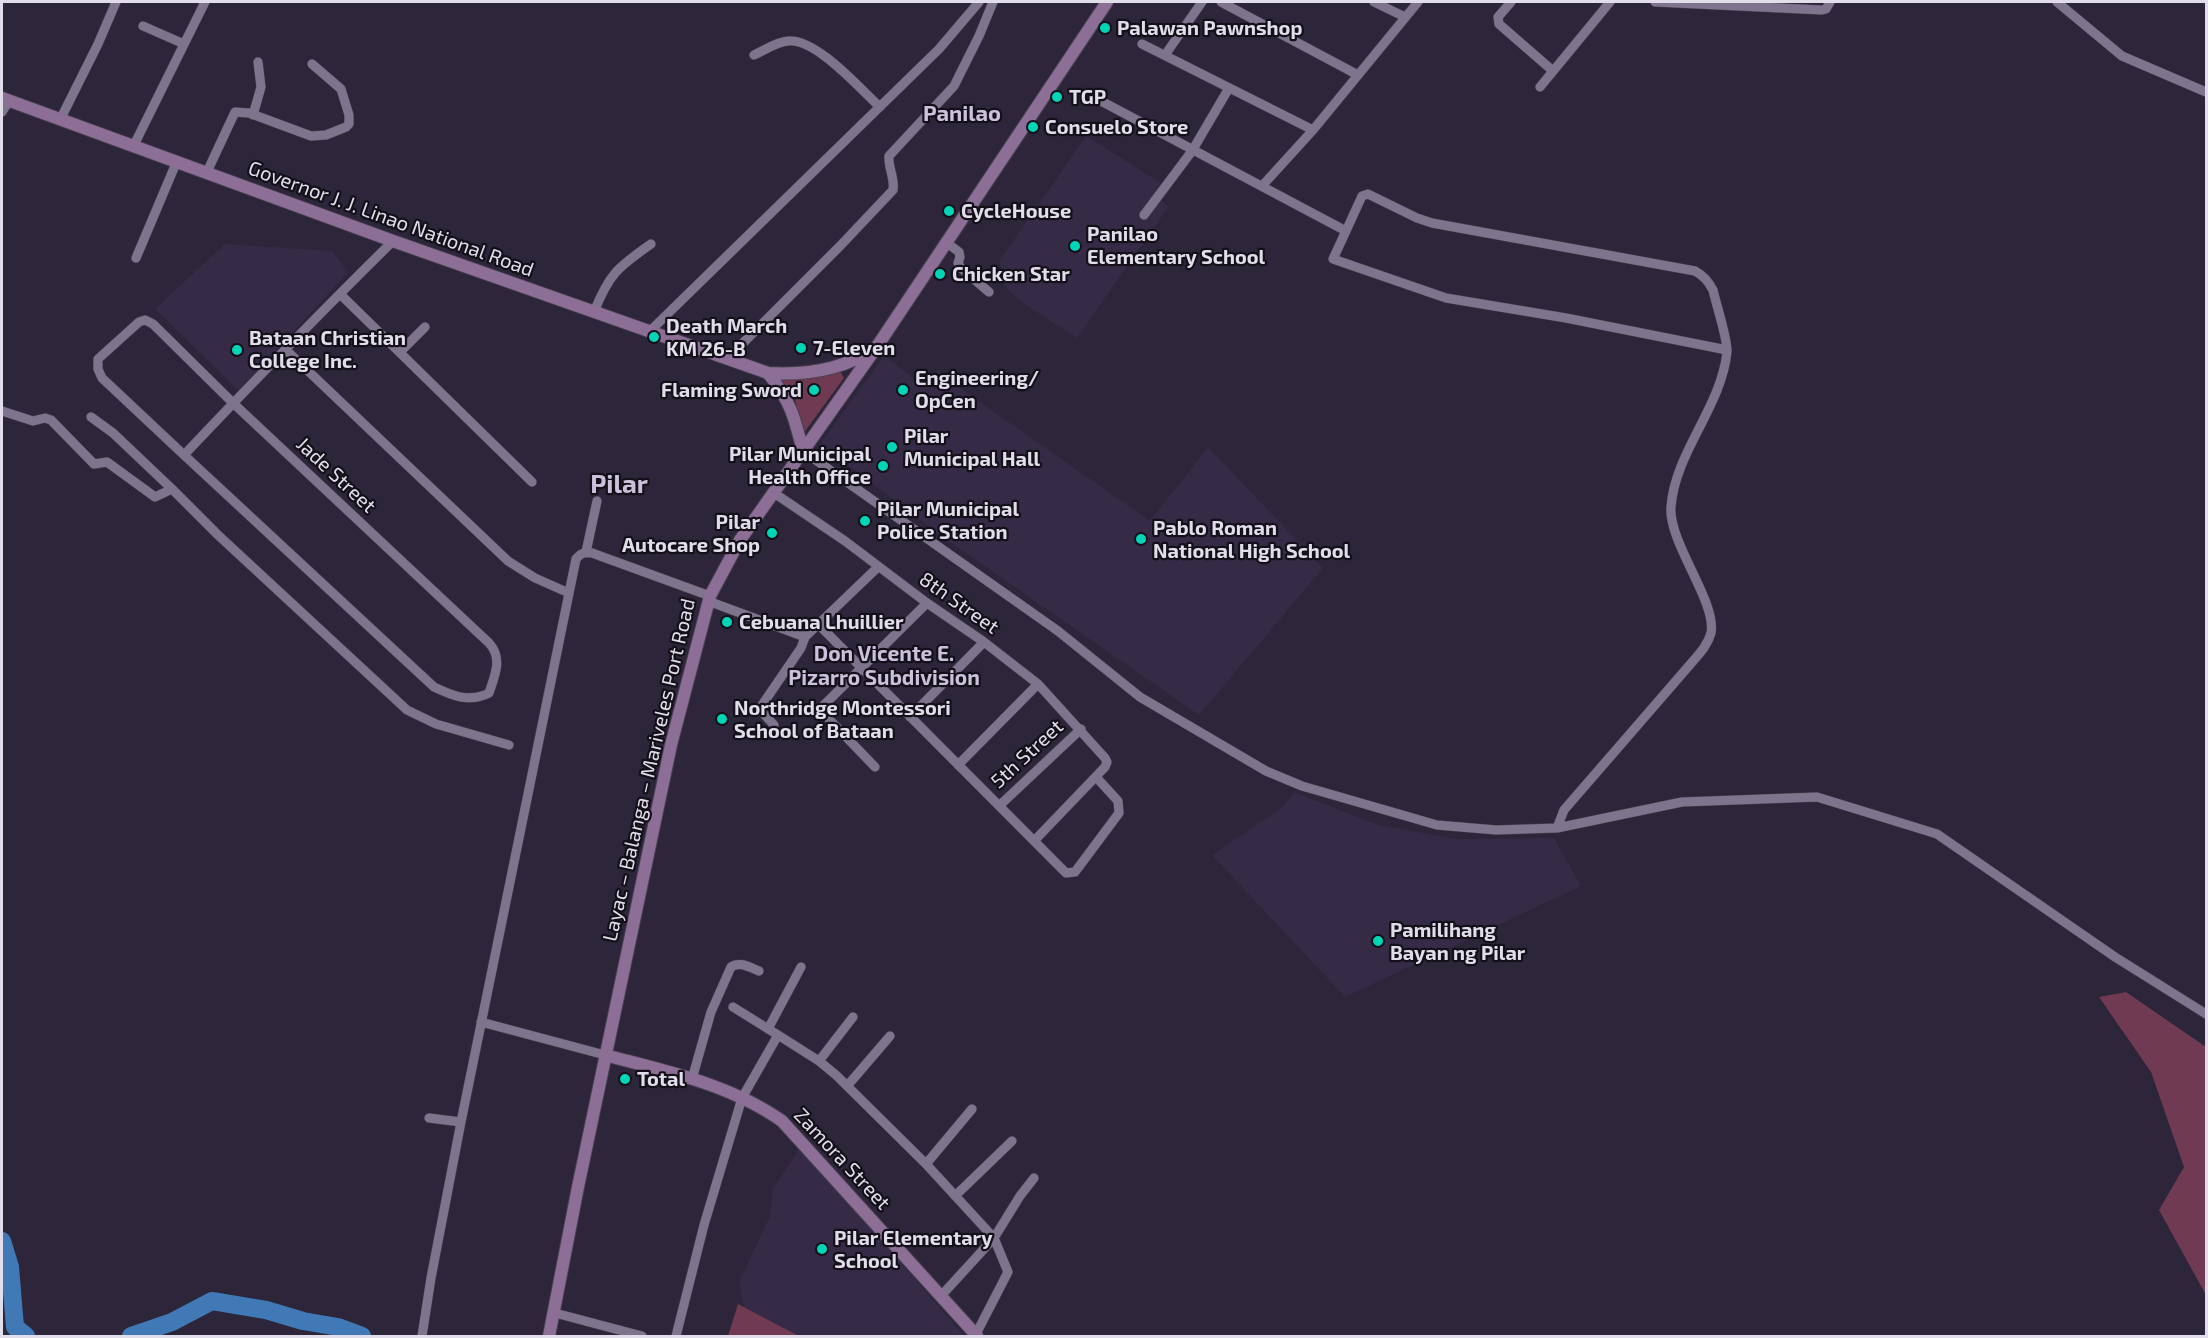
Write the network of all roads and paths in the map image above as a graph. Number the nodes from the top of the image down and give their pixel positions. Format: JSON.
{"nodes":[{"id":1,"x":116,"y":2,"type":"edge"},
{"id":2,"x":205,"y":2,"type":"edge"},
{"id":3,"x":979,"y":2,"type":"edge"},
{"id":4,"x":993,"y":2,"type":"edge"},
{"id":5,"x":1107,"y":2,"type":"edge"},
{"id":6,"x":1202,"y":2,"type":"edge"},
{"id":7,"x":1221,"y":2,"type":"edge"},
{"id":8,"x":1374,"y":2,"type":"edge"},
{"id":9,"x":1418,"y":2,"type":"edge"},
{"id":10,"x":1511,"y":2,"type":"edge"},
{"id":11,"x":1610,"y":2,"type":"edge"},
{"id":12,"x":1655,"y":2,"type":"edge"},
{"id":13,"x":1830,"y":2,"type":"edge"},
{"id":14,"x":2057,"y":2,"type":"edge"},
{"id":15,"x":1405,"y":17,"type":"junction"},
{"id":16,"x":143,"y":26,"type":"dead end"},
{"id":17,"x":184,"y":44,"type":"junction"},
{"id":18,"x":1142,"y":44,"type":"dead end"},
{"id":19,"x":754,"y":55,"type":"dead end"},
{"id":20,"x":1165,"y":55,"type":"junction"},
{"id":21,"x":258,"y":62,"type":"dead end"},
{"id":22,"x":312,"y":64,"type":"dead end"},
{"id":23,"x":1553,"y":71,"type":"junction"},
{"id":24,"x":1358,"y":75,"type":"junction"},
{"id":25,"x":1540,"y":87,"type":"dead end"},
{"id":26,"x":1229,"y":88,"type":"junction"},
{"id":27,"x":2206,"y":92,"type":"edge"},
{"id":28,"x":5,"y":100,"type":"edge"},
{"id":29,"x":1101,"y":100,"type":"dead end"},
{"id":30,"x":880,"y":107,"type":"junction"},
{"id":31,"x":2,"y":112,"type":"edge"},
{"id":32,"x":253,"y":115,"type":"junction"},
{"id":33,"x":60,"y":120,"type":"junction"},
{"id":34,"x":1313,"y":130,"type":"junction"},
{"id":35,"x":134,"y":145,"type":"junction"},
{"id":36,"x":1192,"y":151,"type":"junction"},
{"id":37,"x":177,"y":161,"type":"junction"},
{"id":38,"x":207,"y":172,"type":"junction"},
{"id":39,"x":1262,"y":186,"type":"junction"},
{"id":40,"x":1144,"y":215,"type":"dead end"},
{"id":41,"x":1346,"y":231,"type":"junction"},
{"id":42,"x":393,"y":241,"type":"junction"},
{"id":43,"x":947,"y":243,"type":"junction"},
{"id":44,"x":651,"y":244,"type":"dead end"},
{"id":45,"x":136,"y":258,"type":"dead end"},
{"id":46,"x":989,"y":292,"type":"dead end"},
{"id":47,"x":340,"y":294,"type":"junction"},
{"id":48,"x":594,"y":312,"type":"junction"},
{"id":49,"x":425,"y":327,"type":"dead end"},
{"id":50,"x":649,"y":332,"type":"junction"},
{"id":51,"x":878,"y":345,"type":"junction"},
{"id":52,"x":285,"y":349,"type":"junction"},
{"id":53,"x":1727,"y":350,"type":"junction"},
{"id":54,"x":400,"y":352,"type":"junction"},
{"id":55,"x":728,"y":358,"type":"junction"},
{"id":56,"x":768,"y":373,"type":"junction"},
{"id":57,"x":233,"y":403,"type":"junction"},
{"id":58,"x":2,"y":411,"type":"edge"},
{"id":59,"x":91,"y":417,"type":"dead end"},
{"id":60,"x":803,"y":451,"type":"junction"},
{"id":61,"x":184,"y":455,"type":"junction"},
{"id":62,"x":532,"y":482,"type":"dead end"},
{"id":63,"x":172,"y":489,"type":"junction"},
{"id":64,"x":774,"y":493,"type":"junction"},
{"id":65,"x":597,"y":501,"type":"dead end"},
{"id":66,"x":586,"y":552,"type":"junction"},
{"id":67,"x":878,"y":567,"type":"junction"},
{"id":68,"x":569,"y":593,"type":"junction"},
{"id":69,"x":709,"y":598,"type":"junction"},
{"id":70,"x":927,"y":603,"type":"junction"},
{"id":71,"x":819,"y":625,"type":"junction"},
{"id":72,"x":805,"y":637,"type":"junction"},
{"id":73,"x":984,"y":642,"type":"junction"},
{"id":74,"x":862,"y":668,"type":"junction"},
{"id":75,"x":1038,"y":684,"type":"junction"},
{"id":76,"x":910,"y":717,"type":"junction"},
{"id":77,"x":774,"y":725,"type":"dead end"},
{"id":78,"x":1081,"y":729,"type":"junction"},
{"id":79,"x":508,"y":745,"type":"dead end"},
{"id":80,"x":958,"y":765,"type":"junction"},
{"id":81,"x":875,"y":767,"type":"dead end"},
{"id":82,"x":1096,"y":777,"type":"junction"},
{"id":83,"x":999,"y":806,"type":"junction"},
{"id":84,"x":1557,"y":828,"type":"junction"},
{"id":85,"x":1034,"y":841,"type":"junction"},
{"id":86,"x":801,"y":967,"type":"dead end"},
{"id":87,"x":759,"y":971,"type":"dead end"},
{"id":88,"x":733,"y":1007,"type":"dead end"},
{"id":89,"x":2206,"y":1014,"type":"edge"},
{"id":90,"x":853,"y":1017,"type":"dead end"},
{"id":91,"x":481,"y":1022,"type":"junction"},
{"id":92,"x":768,"y":1029,"type":"junction"},
{"id":93,"x":778,"y":1035,"type":"junction"},
{"id":94,"x":890,"y":1036,"type":"dead end"},
{"id":95,"x":605,"y":1054,"type":"junction"},
{"id":96,"x":819,"y":1061,"type":"junction"},
{"id":97,"x":692,"y":1079,"type":"junction"},
{"id":98,"x":848,"y":1085,"type":"junction"},
{"id":99,"x":742,"y":1098,"type":"junction"},
{"id":100,"x":972,"y":1109,"type":"dead end"},
{"id":101,"x":429,"y":1118,"type":"dead end"},
{"id":102,"x":461,"y":1122,"type":"junction"},
{"id":103,"x":1012,"y":1141,"type":"dead end"},
{"id":104,"x":926,"y":1164,"type":"junction"},
{"id":105,"x":1034,"y":1178,"type":"dead end"},
{"id":106,"x":955,"y":1196,"type":"junction"},
{"id":107,"x":994,"y":1238,"type":"junction"},
{"id":108,"x":940,"y":1298,"type":"junction"},
{"id":109,"x":555,"y":1313,"type":"junction"},
{"id":110,"x":422,"y":1336,"type":"edge"},
{"id":111,"x":549,"y":1336,"type":"edge"},
{"id":112,"x":642,"y":1336,"type":"edge"},
{"id":113,"x":676,"y":1336,"type":"edge"},
{"id":114,"x":976,"y":1336,"type":"edge"}],
"edges":[{"from":1,"to":33,"type":"street"},
{"from":2,"to":17,"type":"street"},
{"from":3,"to":30,"type":"street"},
{"from":4,"to":55,"type":"street"},
{"from":5,"to":43,"type":"main road","name":"Layac – Balanga – Mariveles Port Road"},
{"from":6,"to":20,"type":"street"},
{"from":7,"to":24,"type":"street"},
{"from":8,"to":15,"type":"street"},
{"from":9,"to":15,"type":"street"},
{"from":10,"to":23,"type":"street"},
{"from":11,"to":23,"type":"street"},
{"from":12,"to":13,"type":"street"},
{"from":14,"to":27,"type":"street"},
{"from":15,"to":24,"type":"street"},
{"from":16,"to":17,"type":"street"},
{"from":17,"to":35,"type":"street"},
{"from":18,"to":20,"type":"street"},
{"from":19,"to":30,"type":"street"},
{"from":20,"to":26,"type":"street"},
{"from":21,"to":32,"type":"street"},
{"from":22,"to":32,"type":"street"},
{"from":23,"to":25,"type":"street"},
{"from":24,"to":34,"type":"street"},
{"from":26,"to":34,"type":"street"},
{"from":26,"to":36,"type":"street"},
{"from":28,"to":31,"type":"street"},
{"from":28,"to":33,"type":"main road","name":"Governor J. J. Linao National Road"},
{"from":29,"to":36,"type":"street"},
{"from":30,"to":50,"type":"street"},
{"from":32,"to":38,"type":"street"},
{"from":33,"to":35,"type":"main road","name":"Governor J. J. Linao National Road"},
{"from":34,"to":39,"type":"street"},
{"from":35,"to":37,"type":"main road","name":"Governor J. J. Linao National Road"},
{"from":36,"to":39,"type":"street"},
{"from":36,"to":40,"type":"street"},
{"from":37,"to":38,"type":"main road","name":"Governor J. J. Linao National Road"},
{"from":37,"to":45,"type":"street"},
{"from":38,"to":42,"type":"main road","name":"Governor J. J. Linao National Road"},
{"from":39,"to":41,"type":"street"},
{"from":41,"to":53,"type":"street"},
{"from":41,"to":53,"type":"street"},
{"from":42,"to":47,"type":"street"},
{"from":42,"to":48,"type":"main road","name":"Governor J. J. Linao National Road"},
{"from":43,"to":46,"type":"street"},
{"from":43,"to":51,"type":"main road","name":"Layac – Balanga – Mariveles Port Road"},
{"from":44,"to":48,"type":"street"},
{"from":47,"to":52,"type":"street"},
{"from":47,"to":54,"type":"street"},
{"from":48,"to":50,"type":"main road","name":"Governor J. J. Linao National Road"},
{"from":49,"to":54,"type":"street"},
{"from":50,"to":55,"type":"main road","name":"Governor J. J. Linao National Road"},
{"from":51,"to":56,"type":"main road","name":"Governor J. J. Linao National Road"},
{"from":51,"to":60,"type":"main road","name":"Layac – Balanga – Mariveles Port Road"},
{"from":52,"to":57,"type":"street"},
{"from":52,"to":68,"type":"street"},
{"from":53,"to":84,"type":"street"},
{"from":54,"to":62,"type":"street"},
{"from":55,"to":56,"type":"main road","name":"Governor J. J. Linao National Road"},
{"from":56,"to":60,"type":"main road"},
{"from":57,"to":61,"type":"street"},
{"from":57,"to":61,"type":"street","name":"Jade Street"},
{"from":57,"to":61,"type":"street","name":"Jade Street"},
{"from":58,"to":63,"type":"street"},
{"from":59,"to":63,"type":"street"},
{"from":60,"to":64,"type":"main road","name":"Layac – Balanga – Mariveles Port Road"},
{"from":60,"to":84,"type":"street"},
{"from":63,"to":79,"type":"street"},
{"from":64,"to":67,"type":"street","name":"8th Street"},
{"from":64,"to":69,"type":"main road","name":"Layac – Balanga – Mariveles Port Road"},
{"from":65,"to":66,"type":"street"},
{"from":66,"to":68,"type":"street"},
{"from":66,"to":69,"type":"street"},
{"from":67,"to":70,"type":"street","name":"8th Street"},
{"from":67,"to":71,"type":"street"},
{"from":68,"to":91,"type":"street"},
{"from":69,"to":72,"type":"street"},
{"from":69,"to":95,"type":"main road","name":"Layac – Balanga – Mariveles Port Road"},
{"from":70,"to":73,"type":"street","name":"8th Street"},
{"from":70,"to":74,"type":"street"},
{"from":71,"to":72,"type":"street"},
{"from":71,"to":74,"type":"street"},
{"from":72,"to":77,"type":"street"},
{"from":73,"to":75,"type":"street","name":"8th Street"},
{"from":73,"to":76,"type":"street"},
{"from":74,"to":76,"type":"street"},
{"from":74,"to":81,"type":"street"},
{"from":75,"to":78,"type":"street","name":"8th Street"},
{"from":75,"to":80,"type":"street"},
{"from":76,"to":80,"type":"street"},
{"from":78,"to":82,"type":"street","name":"8th Street"},
{"from":78,"to":83,"type":"street","name":"5th Street"},
{"from":80,"to":83,"type":"street"},
{"from":82,"to":85,"type":"street"},
{"from":82,"to":85,"type":"street"},
{"from":83,"to":85,"type":"street"},
{"from":84,"to":89,"type":"street"},
{"from":86,"to":92,"type":"street"},
{"from":87,"to":97,"type":"street"},
{"from":88,"to":92,"type":"street"},
{"from":90,"to":96,"type":"street"},
{"from":91,"to":95,"type":"street"},
{"from":91,"to":102,"type":"street"},
{"from":92,"to":93,"type":"street"},
{"from":93,"to":96,"type":"street"},
{"from":93,"to":99,"type":"street"},
{"from":94,"to":98,"type":"street"},
{"from":95,"to":97,"type":"main road","name":"Zamora Street"},
{"from":95,"to":109,"type":"main road","name":"Layac – Balanga – Mariveles Port Road"},
{"from":96,"to":98,"type":"street"},
{"from":97,"to":99,"type":"main road","name":"Zamora Street"},
{"from":98,"to":104,"type":"street"},
{"from":99,"to":108,"type":"main road","name":"Zamora Street"},
{"from":99,"to":113,"type":"street"},
{"from":100,"to":104,"type":"street"},
{"from":101,"to":102,"type":"street"},
{"from":102,"to":110,"type":"street"},
{"from":103,"to":106,"type":"street"},
{"from":104,"to":106,"type":"street"},
{"from":105,"to":107,"type":"street"},
{"from":106,"to":107,"type":"street"},
{"from":107,"to":108,"type":"street"},
{"from":107,"to":114,"type":"street"},
{"from":108,"to":114,"type":"main road","name":"Zamora Street"},
{"from":109,"to":111,"type":"main road","name":"Layac – Balanga – Mariveles Port Road"},
{"from":109,"to":112,"type":"street"}]}
